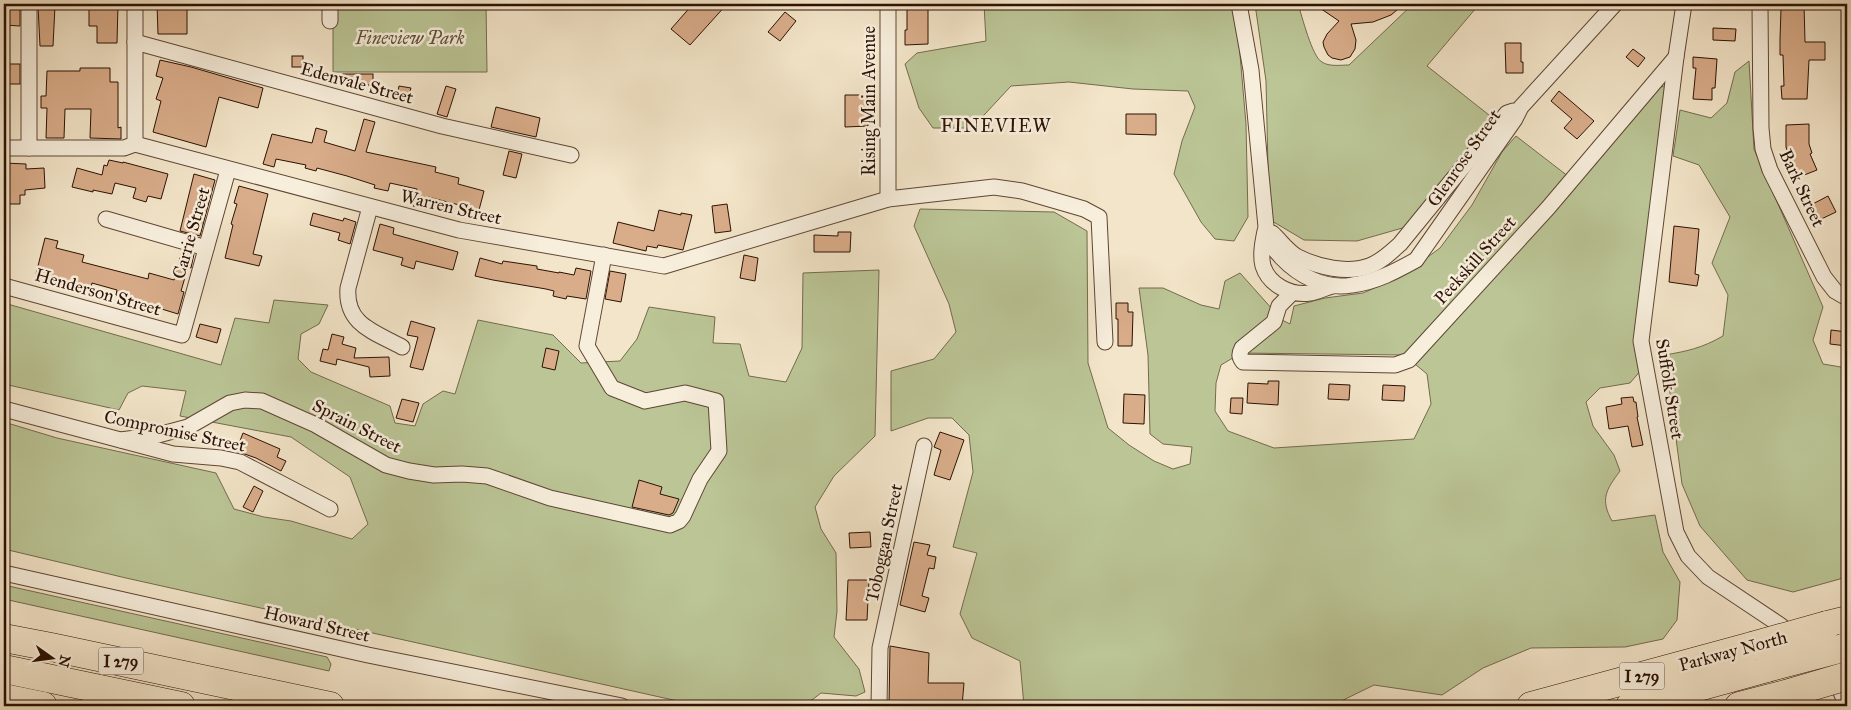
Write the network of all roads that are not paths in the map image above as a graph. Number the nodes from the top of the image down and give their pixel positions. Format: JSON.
{"nodes":[{"id":1,"x":29,"y":4,"type":"edge"},
{"id":2,"x":135,"y":4,"type":"edge"},
{"id":3,"x":330,"y":4,"type":"edge"},
{"id":4,"x":888,"y":4,"type":"edge"},
{"id":5,"x":1239,"y":4,"type":"edge"},
{"id":6,"x":1615,"y":4,"type":"edge"},
{"id":7,"x":1684,"y":4,"type":"edge"},
{"id":8,"x":1760,"y":4,"type":"edge"},
{"id":9,"x":330,"y":21,"type":"dead end"},
{"id":10,"x":135,"y":42,"type":"junction"},
{"id":11,"x":1676,"y":57,"type":"junction"},
{"id":12,"x":1521,"y":107,"type":"junction"},
{"id":13,"x":134,"y":144,"type":"junction"},
{"id":14,"x":4,"y":148,"type":"edge"},
{"id":15,"x":29,"y":148,"type":"junction"},
{"id":16,"x":571,"y":155,"type":"dead end"},
{"id":17,"x":228,"y":170,"type":"junction"},
{"id":18,"x":888,"y":199,"type":"junction"},
{"id":19,"x":370,"y":207,"type":"junction"},
{"id":20,"x":106,"y":219,"type":"dead end"},
{"id":21,"x":1266,"y":227,"type":"junction"},
{"id":22,"x":206,"y":248,"type":"junction"},
{"id":23,"x":604,"y":255,"type":"junction"},
{"id":24,"x":4,"y":286,"type":"edge"},
{"id":25,"x":1332,"y":286,"type":"junction"},
{"id":26,"x":1292,"y":293,"type":"junction"},
{"id":27,"x":1841,"y":294,"type":"edge"},
{"id":28,"x":182,"y":335,"type":"joint"},
{"id":29,"x":1105,"y":342,"type":"dead end"},
{"id":30,"x":402,"y":346,"type":"dead end"},
{"id":31,"x":4,"y":409,"type":"edge"},
{"id":32,"x":121,"y":440,"type":"junction"},
{"id":33,"x":924,"y":446,"type":"dead end"},
{"id":34,"x":330,"y":509,"type":"dead end"},
{"id":35,"x":4,"y":573,"type":"edge"},
{"id":36,"x":4,"y":622,"type":"edge"},
{"id":37,"x":1837,"y":623,"type":"edge"},
{"id":38,"x":4,"y":638,"type":"edge"},
{"id":39,"x":51,"y":647,"type":"junction"},
{"id":40,"x":1845,"y":647,"type":"edge"},
{"id":41,"x":1760,"y":657,"type":"junction"},
{"id":42,"x":4,"y":670,"type":"edge"},
{"id":43,"x":1847,"y":676,"type":"edge"},
{"id":44,"x":4,"y":698,"type":"edge"},
{"id":45,"x":43,"y":706,"type":"edge"},
{"id":46,"x":181,"y":706,"type":"edge"},
{"id":47,"x":330,"y":706,"type":"edge"},
{"id":48,"x":622,"y":706,"type":"edge"},
{"id":49,"x":879,"y":706,"type":"edge"},
{"id":50,"x":1531,"y":706,"type":"edge"},
{"id":51,"x":1630,"y":706,"type":"edge"},
{"id":52,"x":1739,"y":706,"type":"edge"},
{"id":53,"x":1846,"y":706,"type":"edge"}],
"edges":[{"from":1,"to":15,"type":"street"},
{"from":2,"to":10,"type":"street"},
{"from":3,"to":9,"type":"street"},
{"from":4,"to":18,"type":"street","name":"Rising Main Avenue"},
{"from":5,"to":21,"type":"street","name":"Glenrose Street"},
{"from":6,"to":12,"type":"street"},
{"from":7,"to":11,"type":"street","name":"Suffolk Street"},
{"from":8,"to":27,"type":"street","name":"Bark Street"},
{"from":10,"to":13,"type":"street"},
{"from":10,"to":16,"type":"street","name":"Edenvale Street"},
{"from":11,"to":26,"type":"street","name":"Peekskill Street"},
{"from":11,"to":53,"type":"street","name":"Suffolk Street"},
{"from":12,"to":21,"type":"street","name":"Glenrose Street"},
{"from":12,"to":25,"type":"street","name":"Glenrose Street"},
{"from":13,"to":15,"type":"street","name":"Warren Street"},
{"from":13,"to":17,"type":"street","name":"Warren Street"},
{"from":14,"to":15,"type":"street","name":"Warren Street"},
{"from":17,"to":19,"type":"street","name":"Warren Street"},
{"from":17,"to":22,"type":"street","name":"Carrie Street"},
{"from":18,"to":23,"type":"street","name":"Warren Street"},
{"from":18,"to":29,"type":"street","name":"Warren Street"},
{"from":19,"to":23,"type":"street","name":"Warren Street"},
{"from":19,"to":30,"type":"street"},
{"from":20,"to":22,"type":"street"},
{"from":21,"to":25,"type":"street","name":"Glenrose Street"},
{"from":21,"to":26,"type":"street"},
{"from":22,"to":28,"type":"street","name":"Carrie Street"},
{"from":23,"to":32,"type":"street","name":"Sprain Street"},
{"from":24,"to":28,"type":"street","name":"Henderson Street"},
{"from":25,"to":26,"type":"street"},
{"from":31,"to":32,"type":"street","name":"Compromise Street"},
{"from":32,"to":34,"type":"street","name":"Compromise Street"},
{"from":33,"to":49,"type":"street","name":"Toboggan Street"},
{"from":35,"to":48,"type":"street","name":"Howard Street"},
{"from":36,"to":39,"type":"highway"},
{"from":37,"to":41,"type":"highway","name":"Parkway North","number":"I 279","bridge":true},
{"from":38,"to":39,"type":"highway","number":"I 279"},
{"from":39,"to":47,"type":"highway","number":"I 279"},
{"from":40,"to":41,"type":"highway","bridge":true},
{"from":41,"to":50,"type":"highway","name":"Parkway North","number":"I 279"},
{"from":41,"to":51,"type":"highway"},
{"from":42,"to":46,"type":"highway"},
{"from":43,"to":52,"type":"highway","bridge":true},
{"from":44,"to":45,"type":"highway"}]}
